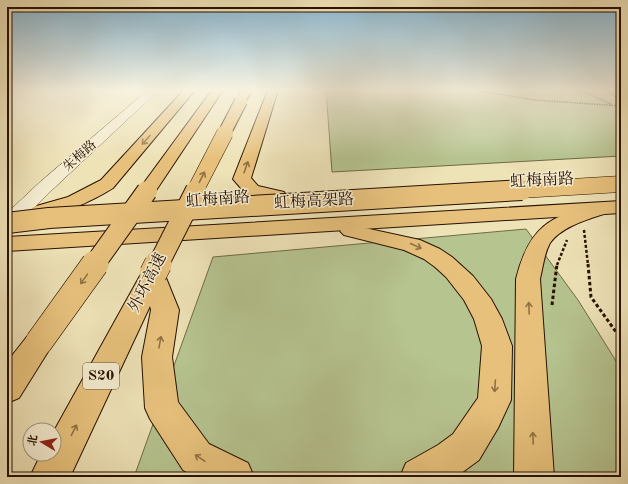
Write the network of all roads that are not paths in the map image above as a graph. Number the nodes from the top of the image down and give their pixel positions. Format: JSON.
{"nodes":[{"id":1,"x":129,"y":113,"type":"edge"},
{"id":2,"x":170,"y":113,"type":"edge"},
{"id":3,"x":202,"y":113,"type":"edge"},
{"id":4,"x":235,"y":113,"type":"edge"},
{"id":5,"x":265,"y":113,"type":"edge"},
{"id":6,"x":621,"y":177,"type":"edge"},
{"id":7,"x":621,"y":184,"type":"edge"},
{"id":8,"x":277,"y":196,"type":"junction"},
{"id":9,"x":614,"y":204,"type":"edge"},
{"id":10,"x":40,"y":212,"type":"junction"},
{"id":11,"x":552,"y":212,"type":"junction"},
{"id":12,"x":10,"y":218,"type":"edge"},
{"id":13,"x":351,"y":231,"type":"junction"},
{"id":14,"x":7,"y":233,"type":"edge"},
{"id":15,"x":7,"y":244,"type":"edge"},
{"id":16,"x":7,"y":255,"type":"edge"},
{"id":17,"x":153,"y":274,"type":"junction"},
{"id":18,"x":39,"y":342,"type":"junction"},
{"id":19,"x":7,"y":365,"type":"edge"},
{"id":20,"x":7,"y":388,"type":"edge"},
{"id":21,"x":50,"y":477,"type":"edge"},
{"id":22,"x":234,"y":477,"type":"edge"},
{"id":23,"x":420,"y":477,"type":"edge"},
{"id":24,"x":534,"y":477,"type":"edge"}],
"edges":[{"from":1,"to":12,"type":"street","name":"朱梅路"},
{"from":2,"to":10,"type":"main road","one_way":true},
{"from":3,"to":18,"type":"main road","one_way":true,"bridge":true},
{"from":17,"to":4,"type":"main road","name":"外环高速","number":"S20","one_way":true,"bridge":true},
{"from":8,"to":5,"type":"main road","one_way":true},
{"from":6,"to":8,"type":"main road","name":"虹梅南路"},
{"from":7,"to":12,"type":"main road","name":"虹梅高架路","bridge":true},
{"from":8,"to":10,"type":"main road","name":"虹梅南路"},
{"from":9,"to":11,"type":"main road","name":"虹梅南路"},
{"from":9,"to":14,"type":"main road","name":"虹梅高架路","bridge":true},
{"from":24,"to":9,"type":"main road","one_way":true},
{"from":10,"to":12,"type":"main road","name":"虹梅南路"},
{"from":11,"to":13,"type":"main road","name":"虹梅南路"},
{"from":11,"to":15,"type":"main road","name":"虹梅南路"},
{"from":13,"to":16,"type":"main road","name":"虹梅南路"},
{"from":13,"to":23,"type":"main road","one_way":true},
{"from":21,"to":17,"type":"main road","name":"外环高速","number":"S20","one_way":true},
{"from":22,"to":17,"type":"main road","one_way":true},
{"from":18,"to":19,"type":"main road"},
{"from":18,"to":20,"type":"main road"}]}
